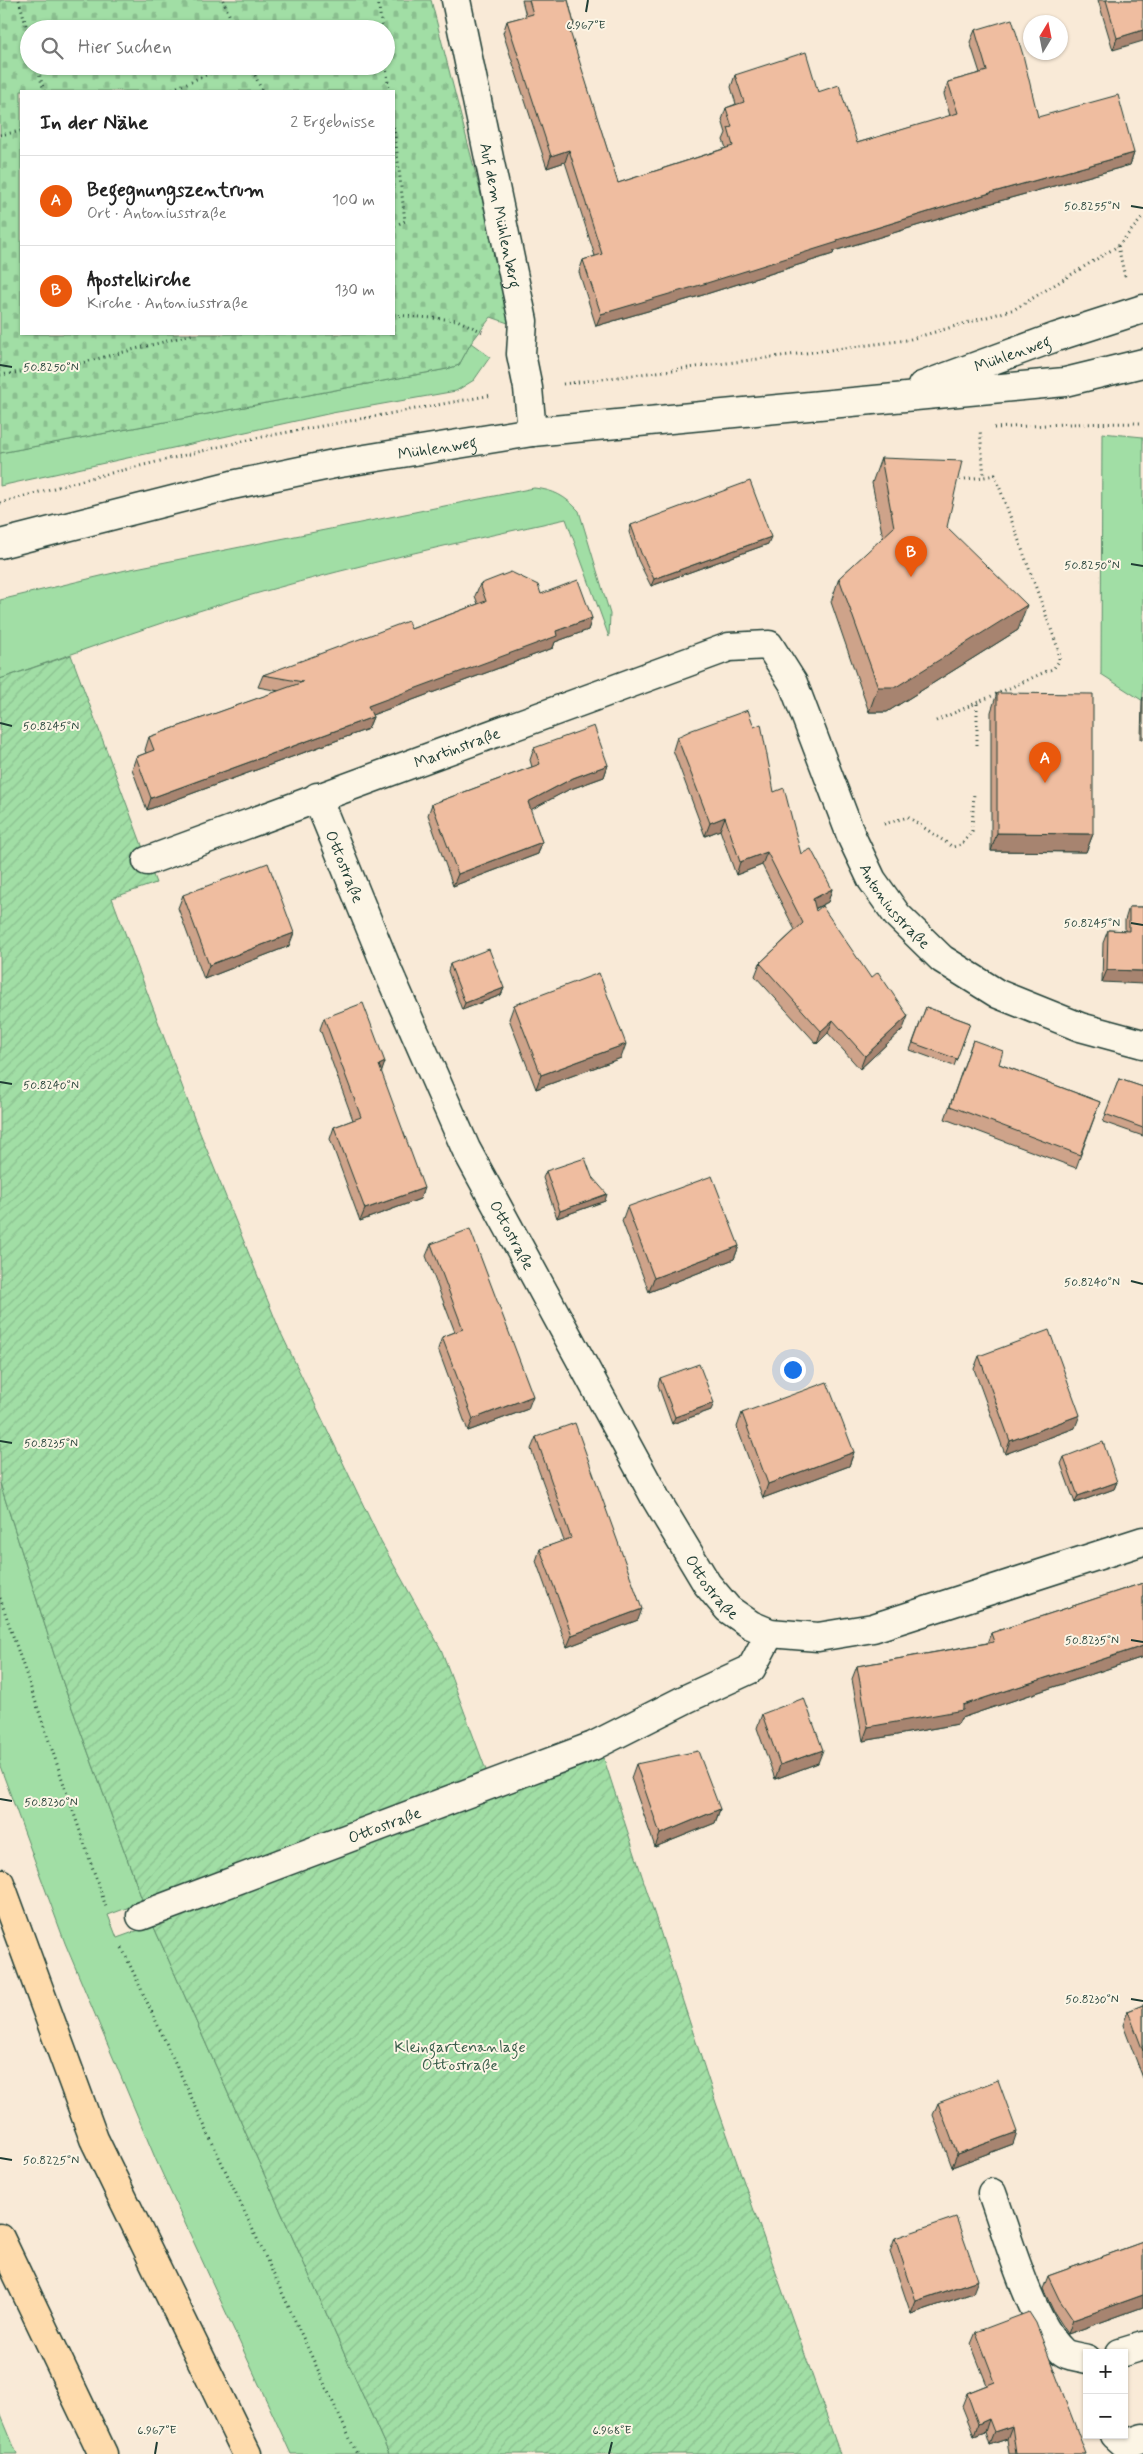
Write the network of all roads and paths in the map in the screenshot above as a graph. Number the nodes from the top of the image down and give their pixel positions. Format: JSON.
{"nodes":[{"id":1,"x":19,"y":0,"type":"edge"},
{"id":2,"x":223,"y":0,"type":"edge"},
{"id":3,"x":378,"y":0,"type":"edge"},
{"id":4,"x":456,"y":0,"type":"edge"},
{"id":5,"x":25,"y":20,"type":"edge"},
{"id":6,"x":231,"y":20,"type":"edge"},
{"id":7,"x":381,"y":20,"type":"edge"},
{"id":8,"x":40,"y":75,"type":"edge"},
{"id":9,"x":206,"y":75,"type":"edge"},
{"id":10,"x":255,"y":75,"type":"edge"},
{"id":11,"x":387,"y":75,"type":"edge"},
{"id":12,"x":44,"y":90,"type":"edge"},
{"id":13,"x":170,"y":90,"type":"edge"},
{"id":14,"x":262,"y":90,"type":"edge"},
{"id":15,"x":389,"y":90,"type":"edge"},
{"id":16,"x":20,"y":131,"type":"edge"},
{"id":17,"x":0,"y":135,"type":"edge"},
{"id":18,"x":395,"y":136,"type":"edge"},
{"id":19,"x":1143,"y":217,"type":"edge"},
{"id":20,"x":395,"y":226,"type":"edge"},
{"id":21,"x":1118,"y":246,"type":"dead end"},
{"id":22,"x":1143,"y":309,"type":"edge"},
{"id":23,"x":395,"y":315,"type":"edge"},
{"id":24,"x":190,"y":335,"type":"edge"},
{"id":25,"x":521,"y":354,"type":"junction"},
{"id":26,"x":1143,"y":363,"type":"edge"},
{"id":27,"x":0,"y":374,"type":"edge"},
{"id":28,"x":882,"y":400,"type":"junction"},
{"id":29,"x":1143,"y":423,"type":"edge"},
{"id":30,"x":971,"y":429,"type":"dead end"},
{"id":31,"x":980,"y":429,"type":"junction"},
{"id":32,"x":532,"y":432,"type":"junction"},
{"id":33,"x":984,"y":477,"type":"junction"},
{"id":34,"x":947,"y":480,"type":"edge"},
{"id":35,"x":0,"y":544,"type":"edge"},
{"id":36,"x":769,"y":645,"type":"joint"},
{"id":37,"x":978,"y":704,"type":"junction"},
{"id":38,"x":936,"y":721,"type":"dead end"},
{"id":39,"x":978,"y":748,"type":"dead end"},
{"id":40,"x":974,"y":792,"type":"dead end"},
{"id":41,"x":318,"y":797,"type":"junction"},
{"id":42,"x":852,"y":838,"type":"junction"},
{"id":43,"x":147,"y":860,"type":"dead end"},
{"id":44,"x":1143,"y":1044,"type":"edge"},
{"id":45,"x":1143,"y":1541,"type":"edge"},
{"id":46,"x":0,"y":1598,"type":"edge"},
{"id":47,"x":770,"y":1633,"type":"junction"},
{"id":48,"x":0,"y":1883,"type":"edge"},
{"id":49,"x":106,"y":1908,"type":"dead end"},
{"id":50,"x":141,"y":1916,"type":"dead end"},
{"id":51,"x":121,"y":1945,"type":"dead end"},
{"id":52,"x":992,"y":2193,"type":"dead end"},
{"id":53,"x":0,"y":2238,"type":"edge"},
{"id":54,"x":1143,"y":2346,"type":"edge"},
{"id":55,"x":1128,"y":2351,"type":"edge"},
{"id":56,"x":1083,"y":2359,"type":"edge"},
{"id":57,"x":1143,"y":2438,"type":"edge"},
{"id":58,"x":1119,"y":2439,"type":"edge"},
{"id":59,"x":103,"y":2454,"type":"edge"},
{"id":60,"x":247,"y":2454,"type":"edge"},
{"id":61,"x":357,"y":2454,"type":"edge"}],
"edges":[{"from":1,"to":5,"type":"path"},
{"from":2,"to":6,"type":"path"},
{"from":3,"to":7,"type":"path"},
{"from":4,"to":25,"type":"street","name":"Auf dem Mühlenberg"},
{"from":8,"to":12,"type":"path"},
{"from":9,"to":13,"type":"path"},
{"from":10,"to":14,"type":"path"},
{"from":11,"to":15,"type":"path"},
{"from":16,"to":17,"type":"path"},
{"from":18,"to":20,"type":"path"},
{"from":19,"to":21,"type":"path"},
{"from":22,"to":28,"type":"street","name":"Mühlenweg"},
{"from":23,"to":25,"type":"path"},
{"from":24,"to":27,"type":"path"},
{"from":25,"to":32,"type":"street","name":"Auf dem Mühlenberg"},
{"from":26,"to":28,"type":"street","name":"Mühlenweg"},
{"from":28,"to":32,"type":"street","name":"Mühlenweg"},
{"from":29,"to":31,"type":"path"},
{"from":30,"to":31,"type":"path"},
{"from":31,"to":33,"type":"path"},
{"from":32,"to":35,"type":"street","name":"Mühlenweg"},
{"from":33,"to":34,"type":"path"},
{"from":33,"to":37,"type":"path"},
{"from":36,"to":41,"type":"street","name":"Martinstraße"},
{"from":36,"to":42,"type":"street","name":"Antoniusstraße"},
{"from":37,"to":38,"type":"path"},
{"from":37,"to":39,"type":"path"},
{"from":40,"to":42,"type":"path"},
{"from":41,"to":43,"type":"street","name":"Martinstraße"},
{"from":41,"to":47,"type":"street","name":"Ottostraße"},
{"from":42,"to":44,"type":"street","name":"Antoniusstraße"},
{"from":45,"to":47,"type":"street","name":"Ottostraße"},
{"from":46,"to":49,"type":"path"},
{"from":47,"to":50,"type":"street","name":"Ottostraße"},
{"from":48,"to":60,"type":"highway"},
{"from":51,"to":61,"type":"path"},
{"from":52,"to":56,"type":"street"},
{"from":53,"to":59,"type":"highway"},
{"from":54,"to":55,"type":"street"},
{"from":57,"to":58,"type":"street"}]}
